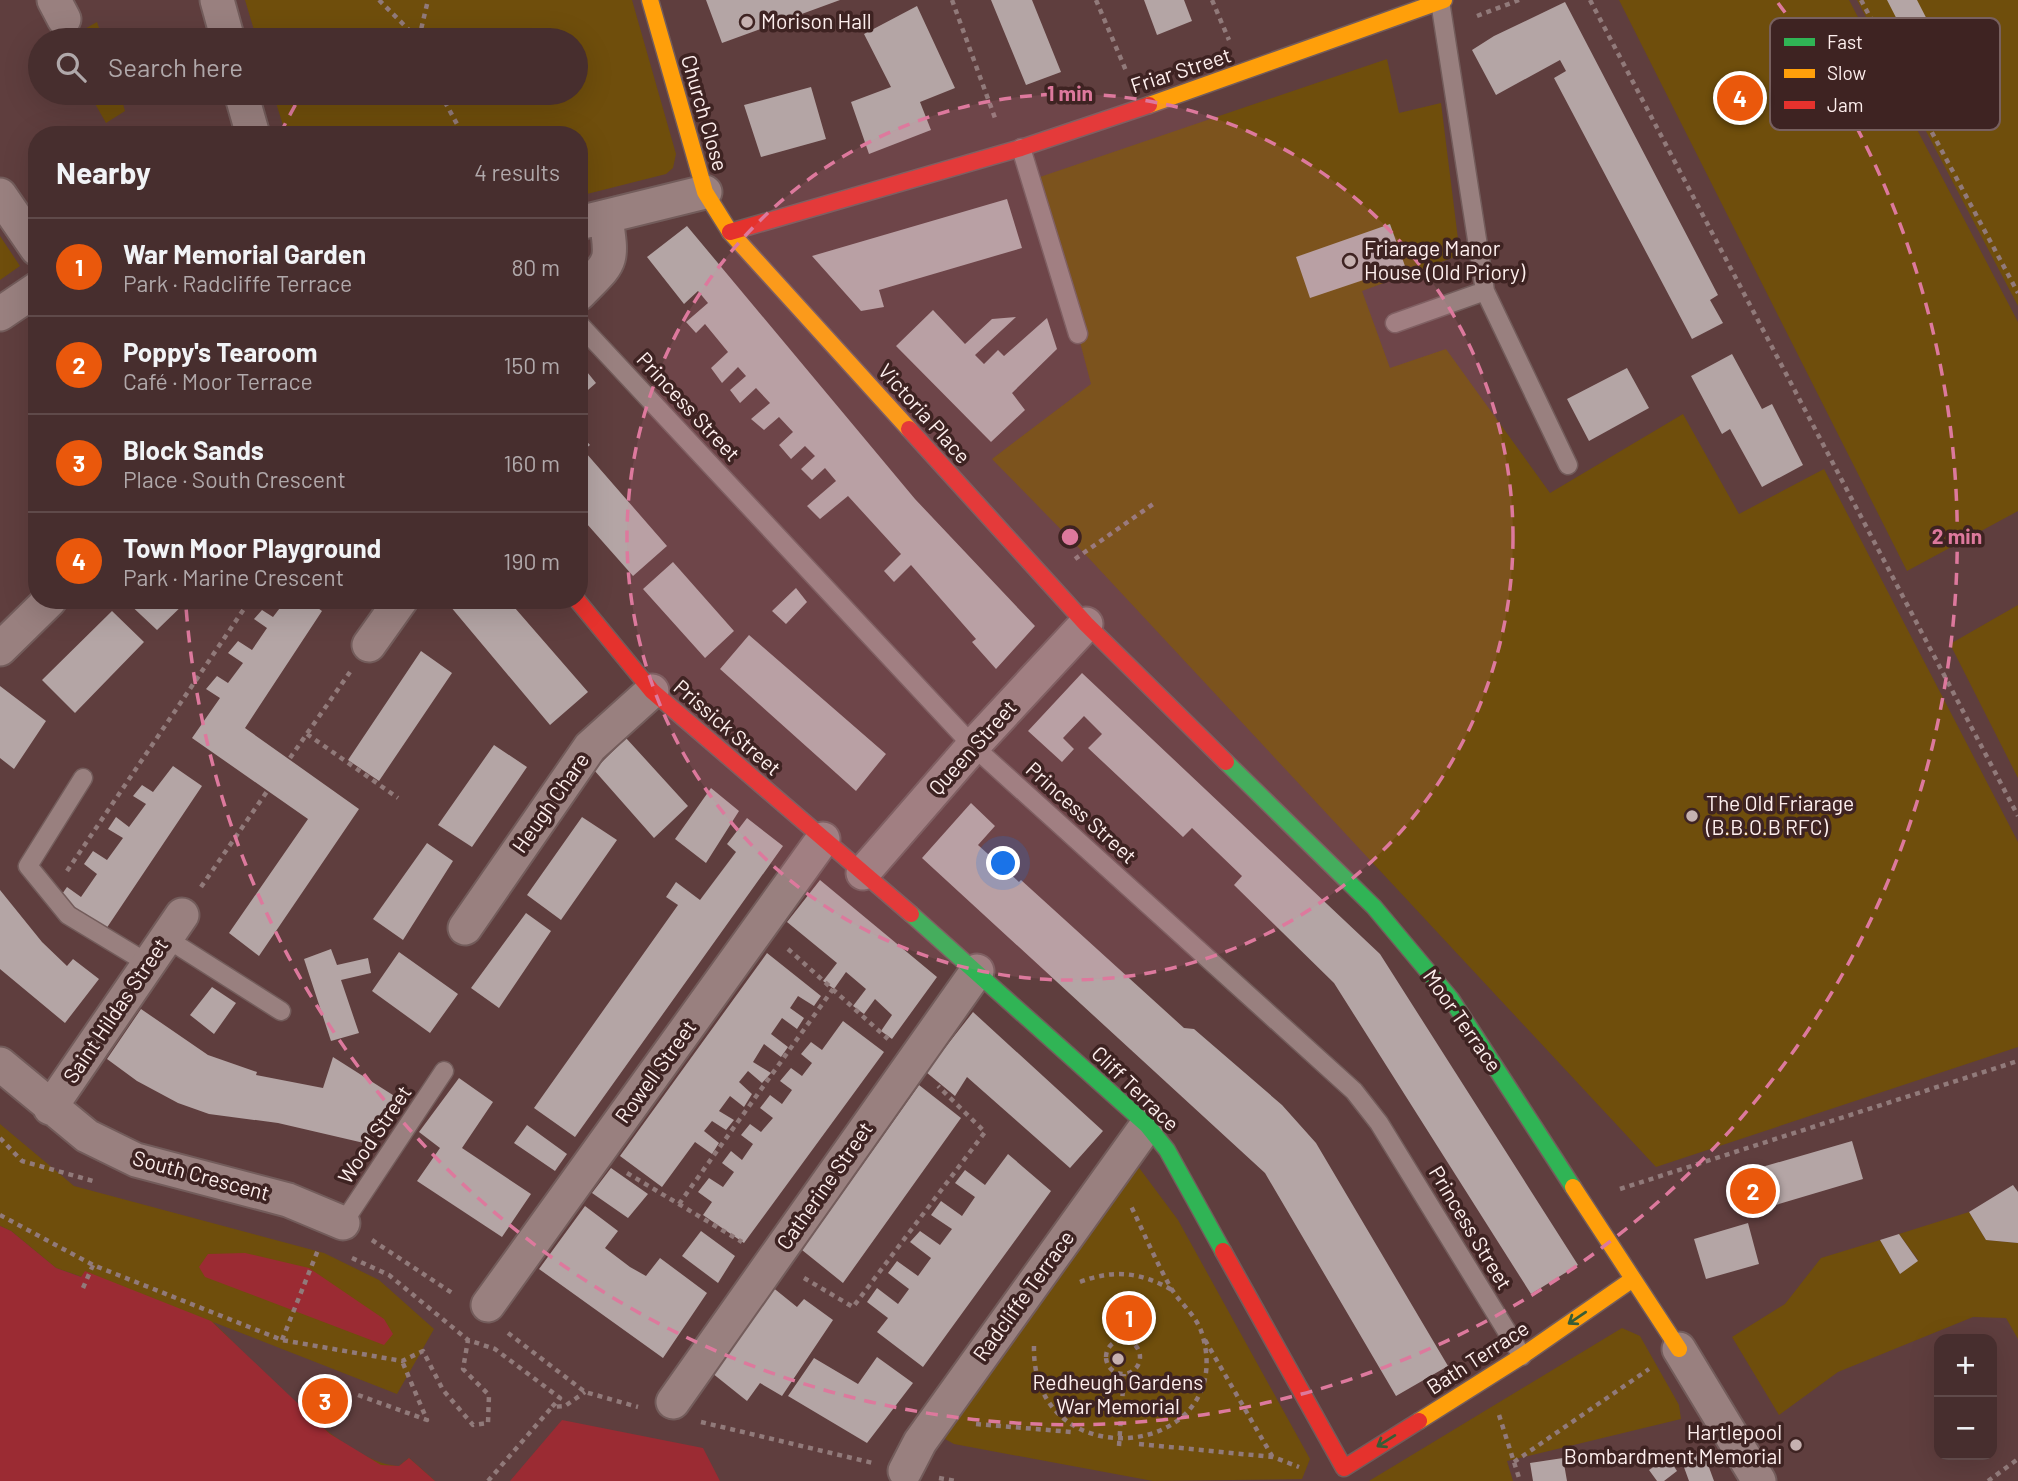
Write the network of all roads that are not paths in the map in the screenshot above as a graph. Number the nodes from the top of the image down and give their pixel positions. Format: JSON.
{"nodes":[{"id":1,"x":217,"y":0,"type":"edge"},
{"id":2,"x":650,"y":0,"type":"edge"},
{"id":3,"x":1442,"y":1,"type":"edge"},
{"id":4,"x":1399,"y":8,"type":"edge"},
{"id":5,"x":225,"y":28,"type":"edge"},
{"id":6,"x":245,"y":105,"type":"edge"},
{"id":7,"x":251,"y":126,"type":"edge"},
{"id":8,"x":1014,"y":150,"type":"junction"},
{"id":9,"x":705,"y":192,"type":"junction"},
{"id":10,"x":0,"y":195,"type":"edge"},
{"id":11,"x":592,"y":221,"type":"edge"},
{"id":12,"x":730,"y":232,"type":"junction"},
{"id":13,"x":28,"y":236,"type":"edge"},
{"id":14,"x":588,"y":285,"type":"edge"},
{"id":15,"x":1485,"y":291,"type":"junction"},
{"id":16,"x":28,"y":295,"type":"edge"},
{"id":17,"x":0,"y":314,"type":"edge"},
{"id":18,"x":1395,"y":323,"type":"dead end"},
{"id":19,"x":588,"y":334,"type":"edge"},
{"id":20,"x":1078,"y":334,"type":"dead end"},
{"id":21,"x":1568,"y":466,"type":"dead end"},
{"id":22,"x":41,"y":609,"type":"edge"},
{"id":23,"x":395,"y":609,"type":"edge"},
{"id":24,"x":584,"y":609,"type":"edge"},
{"id":25,"x":1086,"y":624,"type":"junction"},
{"id":26,"x":369,"y":645,"type":"road end"},
{"id":27,"x":0,"y":649,"type":"edge"},
{"id":28,"x":652,"y":691,"type":"junction"},
{"id":29,"x":973,"y":747,"type":"junction"},
{"id":30,"x":83,"y":778,"type":"dead end"},
{"id":31,"x":823,"y":839,"type":"junction"},
{"id":32,"x":863,"y":873,"type":"junction"},
{"id":33,"x":465,"y":928,"type":"dead end"},
{"id":34,"x":166,"y":939,"type":"junction"},
{"id":35,"x":977,"y":971,"type":"junction"},
{"id":36,"x":281,"y":1011,"type":"dead end"},
{"id":37,"x":0,"y":1064,"type":"edge"},
{"id":38,"x":444,"y":1072,"type":"dead end"},
{"id":39,"x":50,"y":1108,"type":"junction"},
{"id":40,"x":1138,"y":1137,"type":"junction"},
{"id":41,"x":332,"y":1234,"type":"joint"},
{"id":42,"x":1633,"y":1279,"type":"junction"},
{"id":43,"x":484,"y":1311,"type":"road end"},
{"id":44,"x":1679,"y":1349,"type":"joint"},
{"id":45,"x":1522,"y":1356,"type":"junction"},
{"id":46,"x":669,"y":1409,"type":"road end"},
{"id":47,"x":912,"y":1456,"type":"road end"},
{"id":48,"x":1344,"y":1468,"type":"joint"},
{"id":49,"x":1759,"y":1481,"type":"edge"}],
"edges":[{"from":1,"to":5,"type":"street"},
{"from":2,"to":9,"type":"street","name":"Church Close"},
{"from":3,"to":4,"type":"street","name":"Friar Street"},
{"from":3,"to":15,"type":"lane"},
{"from":4,"to":8,"type":"street","name":"Friar Street"},
{"from":6,"to":7,"type":"street"},
{"from":8,"to":12,"type":"street","name":"Friar Street"},
{"from":8,"to":20,"type":"lane"},
{"from":9,"to":11,"type":"street"},
{"from":9,"to":12,"type":"street","name":"Church Close"},
{"from":10,"to":13,"type":"street"},
{"from":11,"to":14,"type":"street"},
{"from":12,"to":25,"type":"street","name":"Victoria Place"},
{"from":15,"to":18,"type":"lane"},
{"from":15,"to":21,"type":"lane"},
{"from":16,"to":17,"type":"street"},
{"from":19,"to":29,"type":"lane","name":"Princess Street"},
{"from":22,"to":27,"type":"street"},
{"from":23,"to":26,"type":"street"},
{"from":24,"to":28,"type":"street","name":"Prissick Street"},
{"from":25,"to":29,"type":"street","name":"Queen Street"},
{"from":25,"to":42,"type":"street","name":"Moor Terrace"},
{"from":28,"to":31,"type":"street","name":"Prissick Street"},
{"from":28,"to":33,"type":"street","name":"Heugh Chare"},
{"from":29,"to":32,"type":"street","name":"Queen Street"},
{"from":29,"to":45,"type":"lane","name":"Princess Street"},
{"from":30,"to":34,"type":"lane"},
{"from":31,"to":32,"type":"street","name":"Prissick Street"},
{"from":31,"to":43,"type":"street","name":"Rowell Street"},
{"from":32,"to":35,"type":"street","name":"Cliff Terrace"},
{"from":34,"to":36,"type":"lane"},
{"from":34,"to":39,"type":"street","name":"Saint Hildas Street"},
{"from":35,"to":40,"type":"street","name":"Cliff Terrace"},
{"from":35,"to":46,"type":"street","name":"Catherine Street"},
{"from":37,"to":39,"type":"street","name":"South Crescent"},
{"from":38,"to":41,"type":"lane","name":"Wood Street"},
{"from":39,"to":41,"type":"street","name":"South Crescent"},
{"from":40,"to":47,"type":"street","name":"Radcliffe Terrace"},
{"from":40,"to":48,"type":"street","name":"Cliff Terrace"},
{"from":42,"to":44,"type":"street","name":"Moor Terrace"},
{"from":42,"to":45,"type":"street","name":"Bath Terrace","one_way":true},
{"from":44,"to":49,"type":"street","name":"Moor Terrace"},
{"from":45,"to":48,"type":"street","name":"Bath Terrace","one_way":true}]}
